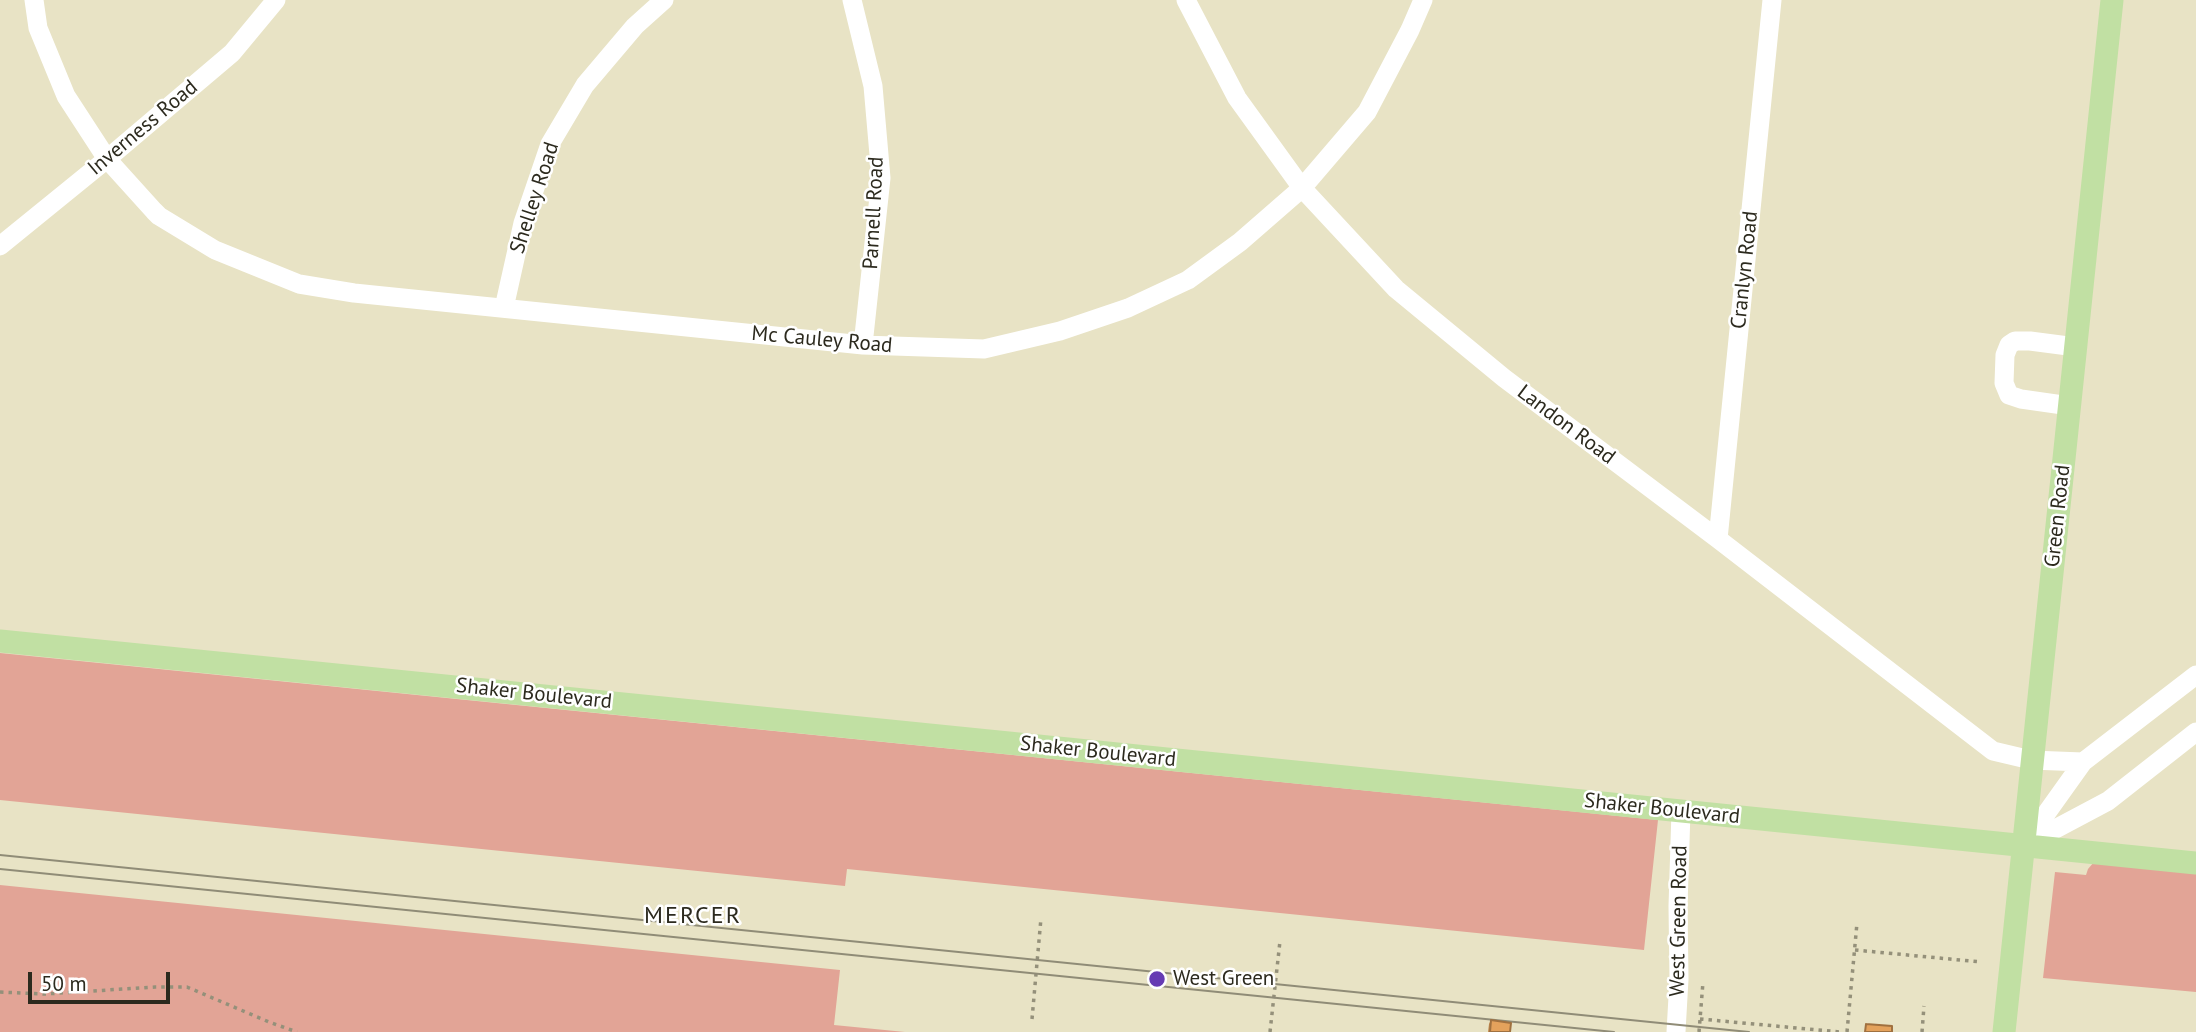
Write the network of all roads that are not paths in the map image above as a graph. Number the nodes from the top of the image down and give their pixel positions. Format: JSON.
{"nodes":[{"id":1,"x":34,"y":0,"type":"edge"},
{"id":2,"x":276,"y":0,"type":"edge"},
{"id":3,"x":664,"y":0,"type":"edge"},
{"id":4,"x":852,"y":0,"type":"edge"},
{"id":5,"x":1186,"y":0,"type":"edge"},
{"id":6,"x":1423,"y":0,"type":"edge"},
{"id":7,"x":1772,"y":0,"type":"edge"},
{"id":8,"x":2112,"y":0,"type":"edge"},
{"id":9,"x":107,"y":159,"type":"junction"},
{"id":10,"x":1302,"y":188,"type":"junction"},
{"id":11,"x":0,"y":246,"type":"edge"},
{"id":12,"x":504,"y":308,"type":"junction"},
{"id":13,"x":863,"y":345,"type":"junction"},
{"id":14,"x":2076,"y":347,"type":"junction"},
{"id":15,"x":2070,"y":406,"type":"junction"},
{"id":16,"x":1718,"y":539,"type":"junction"},
{"id":17,"x":0,"y":641,"type":"edge"},
{"id":18,"x":2196,"y":675,"type":"edge"},
{"id":19,"x":2196,"y":732,"type":"edge"},
{"id":20,"x":2031,"y":760,"type":"junction"},
{"id":21,"x":2082,"y":762,"type":"junction"},
{"id":22,"x":1681,"y":811,"type":"junction"},
{"id":23,"x":2023,"y":846,"type":"junction"},
{"id":24,"x":2196,"y":863,"type":"edge"},
{"id":25,"x":1676,"y":1032,"type":"edge"},
{"id":26,"x":2004,"y":1032,"type":"edge"}],
"edges":[{"from":1,"to":9,"type":"street","name":"Mc Cauley Road"},
{"from":2,"to":9,"type":"street","name":"Inverness Road"},
{"from":3,"to":12,"type":"street","name":"Shelley Road"},
{"from":4,"to":13,"type":"street","name":"Parnell Road"},
{"from":5,"to":10,"type":"street","name":"Landon Road"},
{"from":6,"to":10,"type":"street","name":"Mc Cauley Road"},
{"from":7,"to":16,"type":"street","name":"Cranlyn Road"},
{"from":8,"to":14,"type":"main road","name":"Green Road"},
{"from":9,"to":11,"type":"street","name":"Inverness Road"},
{"from":9,"to":12,"type":"street","name":"Mc Cauley Road"},
{"from":10,"to":13,"type":"street","name":"Mc Cauley Road"},
{"from":10,"to":16,"type":"street","name":"Landon Road"},
{"from":12,"to":13,"type":"street","name":"Mc Cauley Road"},
{"from":14,"to":15,"type":"main road","name":"Green Road"},
{"from":14,"to":15,"type":"street"},
{"from":15,"to":20,"type":"main road","name":"Green Road"},
{"from":16,"to":20,"type":"street","name":"Landon Road"},
{"from":17,"to":22,"type":"main road","name":"Shaker Boulevard"},
{"from":18,"to":21,"type":"street"},
{"from":19,"to":23,"type":"street"},
{"from":20,"to":21,"type":"street","name":"Landon Road"},
{"from":20,"to":23,"type":"main road","name":"Green Road"},
{"from":21,"to":23,"type":"street"},
{"from":22,"to":23,"type":"main road","name":"Shaker Boulevard"},
{"from":22,"to":25,"type":"street","name":"West Green Road"},
{"from":23,"to":24,"type":"main road","name":"Shaker Boulevard"},
{"from":23,"to":26,"type":"main road","name":"Green Road"}]}
